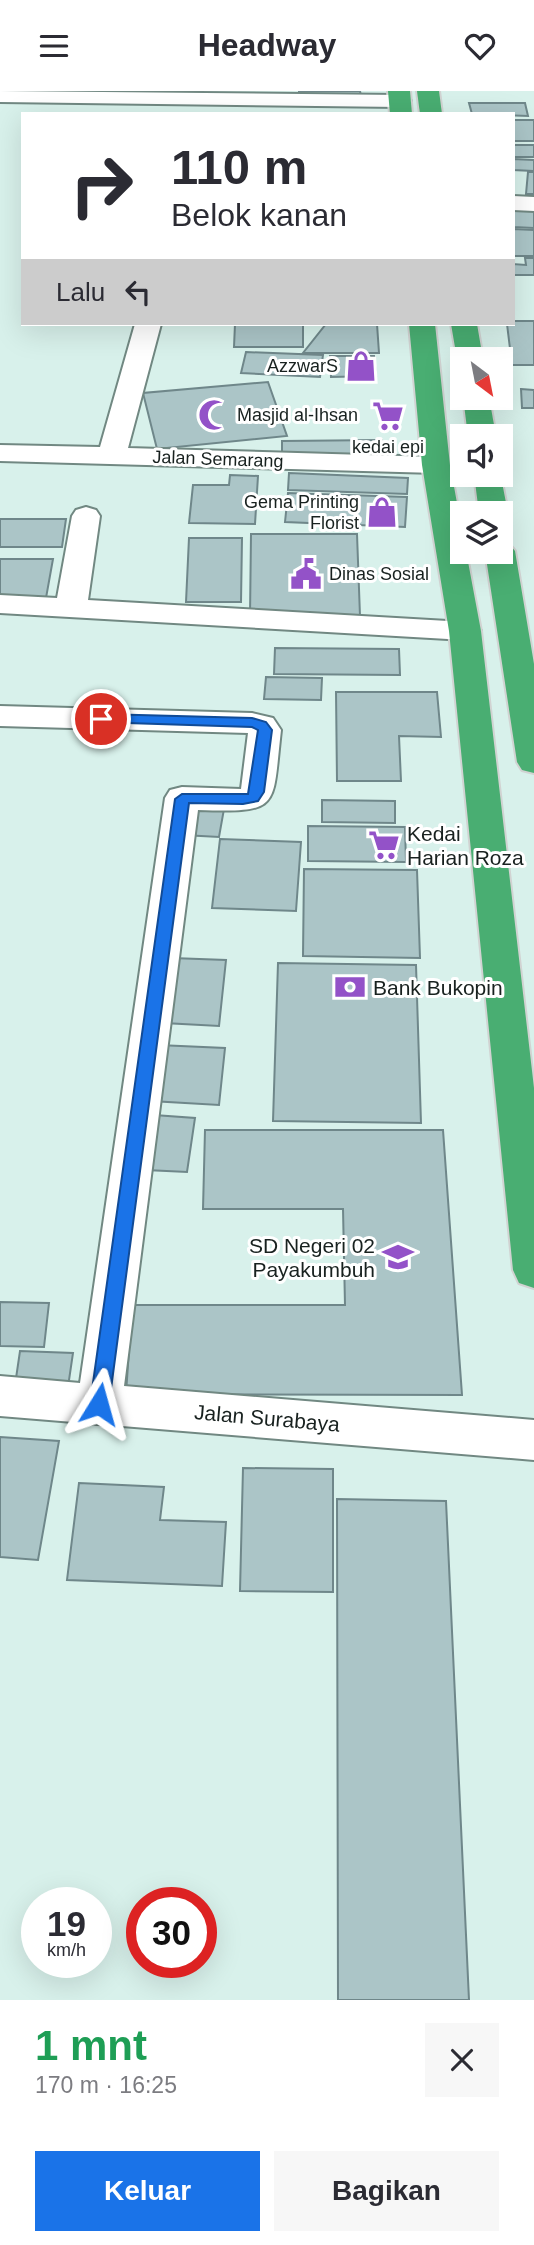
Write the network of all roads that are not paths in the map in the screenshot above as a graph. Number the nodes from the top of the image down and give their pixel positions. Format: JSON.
{"nodes":[{"id":1,"x":428,"y":91,"type":"edge"},
{"id":2,"x":1,"y":99,"type":"edge"},
{"id":3,"x":400,"y":102,"type":"edge"},
{"id":4,"x":198,"y":106,"type":"edge"},
{"id":5,"x":432,"y":112,"type":"edge"},
{"id":6,"x":515,"y":203,"type":"edge"},
{"id":7,"x":534,"y":204,"type":"edge"},
{"id":8,"x":147,"y":326,"type":"edge"},
{"id":9,"x":422,"y":326,"type":"edge"},
{"id":10,"x":464,"y":326,"type":"edge"},
{"id":11,"x":468,"y":347,"type":"edge"},
{"id":12,"x":0,"y":453,"type":"edge"},
{"id":13,"x":111,"y":456,"type":"junction"},
{"id":14,"x":436,"y":465,"type":"junction"},
{"id":15,"x":86,"y":516,"type":"dead end"},
{"id":16,"x":502,"y":564,"type":"edge"},
{"id":17,"x":0,"y":604,"type":"edge"},
{"id":18,"x":71,"y":608,"type":"junction"},
{"id":19,"x":465,"y":632,"type":"junction"},
{"id":20,"x":0,"y":716,"type":"edge"},
{"id":21,"x":534,"y":762,"type":"edge"},
{"id":22,"x":534,"y":1270,"type":"edge"},
{"id":23,"x":0,"y":1396,"type":"edge"},
{"id":24,"x":99,"y":1404,"type":"junction"},
{"id":25,"x":534,"y":1440,"type":"edge"}],
"edges":[{"from":1,"to":5,"type":"highway"},
{"from":2,"to":4,"type":"street"},
{"from":3,"to":4,"type":"street"},
{"from":6,"to":7,"type":"street"},
{"from":8,"to":13,"type":"street"},
{"from":9,"to":14,"type":"highway"},
{"from":10,"to":11,"type":"highway"},
{"from":12,"to":13,"type":"street","name":"Jalan Semarang"},
{"from":13,"to":14,"type":"street","name":"Jalan Semarang"},
{"from":14,"to":19,"type":"highway"},
{"from":15,"to":18,"type":"street"},
{"from":16,"to":21,"type":"highway"},
{"from":17,"to":18,"type":"street"},
{"from":18,"to":19,"type":"street"},
{"from":19,"to":22,"type":"highway"},
{"from":20,"to":24,"type":"street"},
{"from":23,"to":24,"type":"street","name":"Jalan Surabaya"},
{"from":24,"to":25,"type":"street","name":"Jalan Surabaya"}]}
